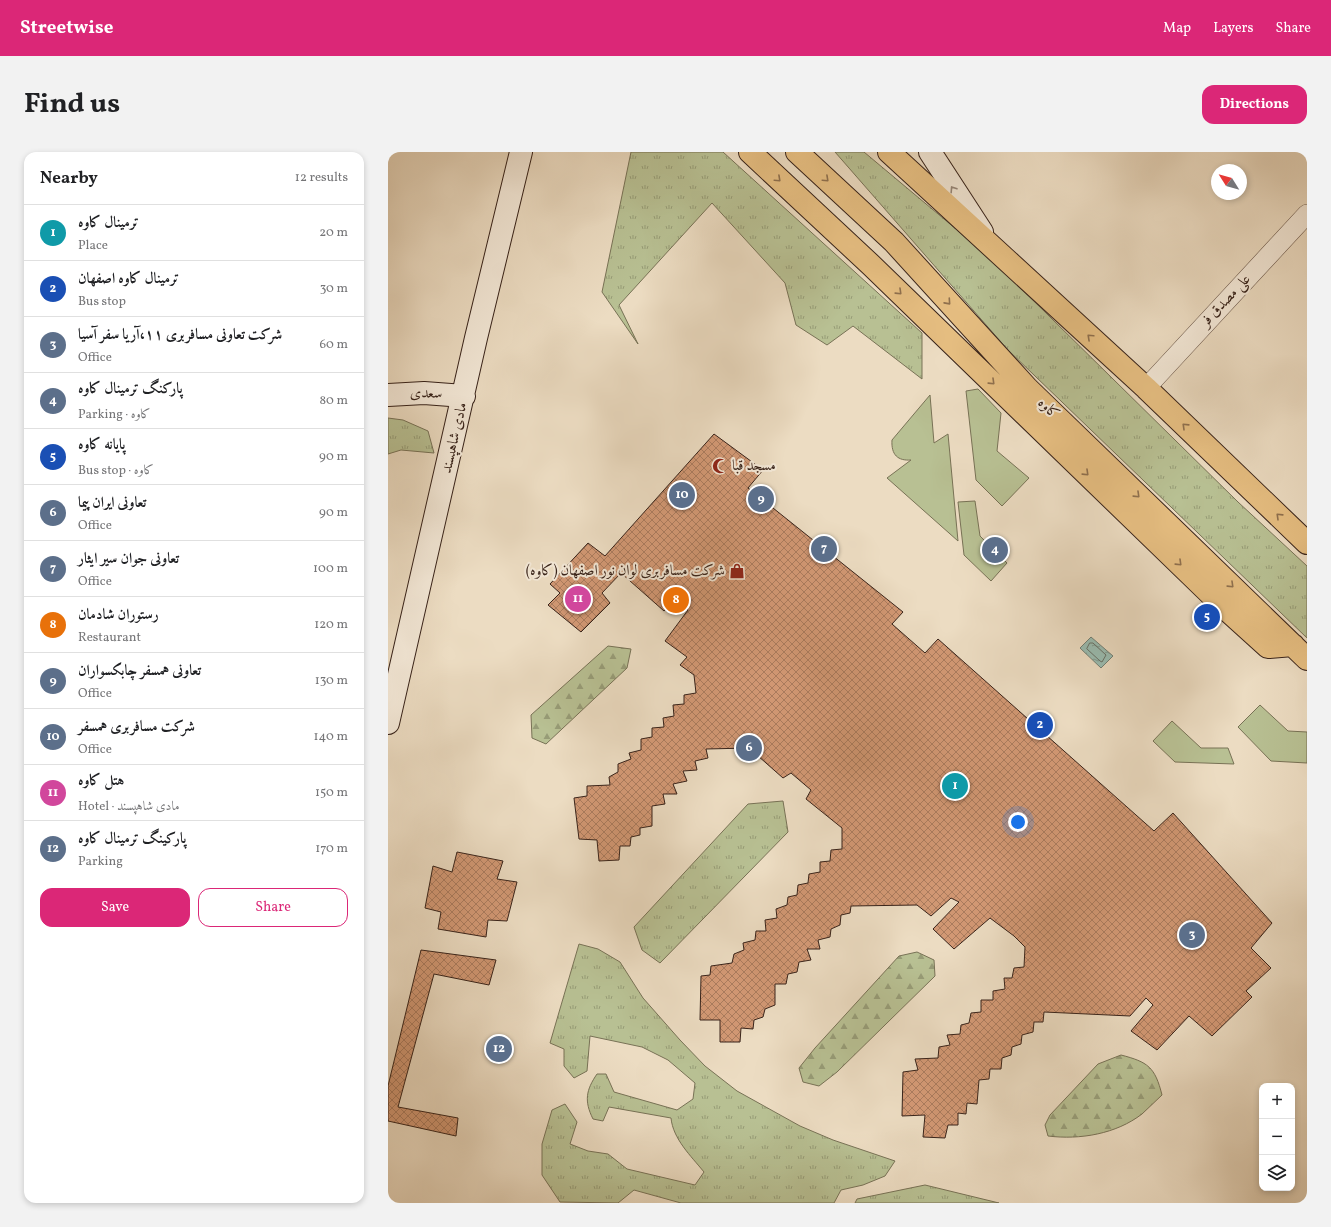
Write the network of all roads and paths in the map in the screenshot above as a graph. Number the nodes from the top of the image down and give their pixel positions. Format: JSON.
{"nodes":[{"id":1,"x":521,"y":152,"type":"edge"},
{"id":2,"x":750,"y":152,"type":"edge"},
{"id":3,"x":797,"y":152,"type":"edge"},
{"id":4,"x":889,"y":152,"type":"edge"},
{"id":5,"x":899,"y":152,"type":"edge"},
{"id":6,"x":930,"y":152,"type":"edge"},
{"id":7,"x":918,"y":178,"type":"junction"},
{"id":8,"x":1307,"y":214,"type":"edge"},
{"id":9,"x":990,"y":245,"type":"junction"},
{"id":10,"x":1146,"y":388,"type":"junction"},
{"id":11,"x":388,"y":395,"type":"edge"},
{"id":12,"x":464,"y":396,"type":"junction"},
{"id":13,"x":1307,"y":543,"type":"edge"},
{"id":14,"x":1300,"y":652,"type":"edge"},
{"id":15,"x":388,"y":723,"type":"edge"}],
"edges":[{"from":1,"to":12,"type":"street","name":"مادی شاهپسند"},
{"from":2,"to":14,"type":"main road","one_way":true},
{"from":3,"to":14,"type":"main road","name":"کاوه","one_way":true},
{"from":4,"to":7,"type":"main road"},
{"from":5,"to":7,"type":"main road"},
{"from":9,"to":6,"type":"street","one_way":true},
{"from":7,"to":9,"type":"main road"},
{"from":8,"to":10,"type":"street","name":"علی مصدق فر"},
{"from":10,"to":9,"type":"main road","one_way":true},
{"from":13,"to":10,"type":"main road","one_way":true},
{"from":11,"to":12,"type":"street","name":"سعدی"},
{"from":12,"to":15,"type":"street","name":"مادی شاهپسند"}]}
